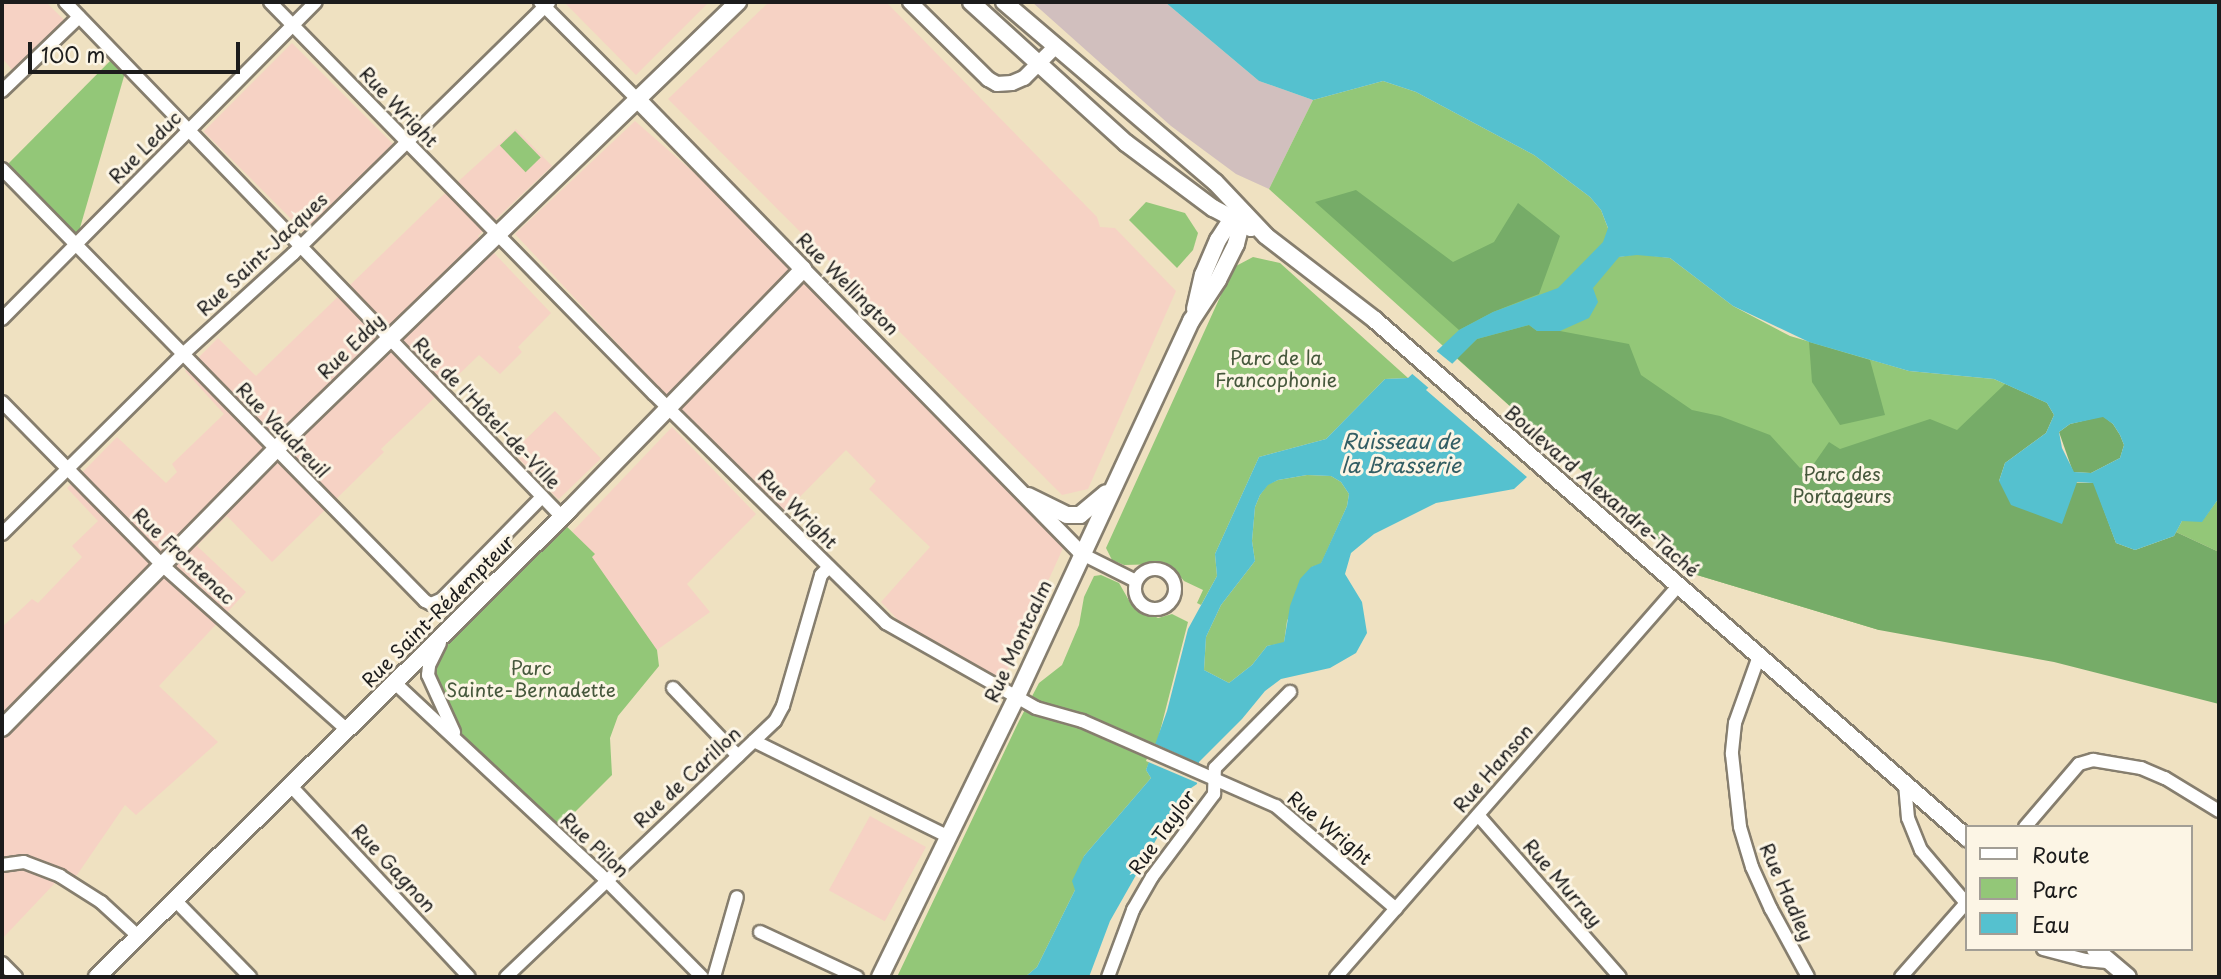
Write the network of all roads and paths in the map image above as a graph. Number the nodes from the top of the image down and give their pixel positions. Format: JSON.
{"nodes":[{"id":1,"x":65,"y":2,"type":"edge"},
{"id":2,"x":270,"y":2,"type":"edge"},
{"id":3,"x":316,"y":2,"type":"edge"},
{"id":4,"x":738,"y":2,"type":"edge"},
{"id":5,"x":909,"y":2,"type":"edge"},
{"id":6,"x":971,"y":2,"type":"edge"},
{"id":7,"x":1004,"y":2,"type":"edge"},
{"id":8,"x":544,"y":3,"type":"edge"},
{"id":9,"x":79,"y":17,"type":"junction"},
{"id":10,"x":292,"y":24,"type":"junction"},
{"id":11,"x":1055,"y":47,"type":"junction"},
{"id":12,"x":1039,"y":64,"type":"junction"},
{"id":13,"x":2,"y":92,"type":"edge"},
{"id":14,"x":637,"y":99,"type":"junction"},
{"id":15,"x":188,"y":131,"type":"junction"},
{"id":16,"x":407,"y":142,"type":"junction"},
{"id":17,"x":2,"y":169,"type":"edge"},
{"id":18,"x":1239,"y":216,"type":"junction"},
{"id":19,"x":496,"y":233,"type":"junction"},
{"id":20,"x":75,"y":245,"type":"junction"},
{"id":21,"x":299,"y":247,"type":"junction"},
{"id":22,"x":803,"y":269,"type":"junction"},
{"id":23,"x":2,"y":319,"type":"edge"},
{"id":24,"x":388,"y":339,"type":"junction"},
{"id":25,"x":182,"y":355,"type":"junction"},
{"id":26,"x":2,"y":402,"type":"edge"},
{"id":27,"x":667,"y":407,"type":"junction"},
{"id":28,"x":275,"y":450,"type":"junction"},
{"id":29,"x":67,"y":470,"type":"junction"},
{"id":30,"x":1113,"y":487,"type":"junction"},
{"id":31,"x":1028,"y":496,"type":"junction"},
{"id":32,"x":542,"y":497,"type":"junction"},
{"id":33,"x":562,"y":517,"type":"junction"},
{"id":34,"x":2,"y":534,"type":"edge"},
{"id":35,"x":1082,"y":554,"type":"junction"},
{"id":36,"x":162,"y":565,"type":"junction"},
{"id":37,"x":829,"y":566,"type":"junction"},
{"id":38,"x":1136,"y":581,"type":"dead end"},
{"id":39,"x":1678,"y":586,"type":"junction"},
{"id":40,"x":446,"y":633,"type":"junction"},
{"id":41,"x":1759,"y":656,"type":"junction"},
{"id":42,"x":395,"y":683,"type":"junction"},
{"id":43,"x":673,"y":688,"type":"dead end"},
{"id":44,"x":1290,"y":692,"type":"dead end"},
{"id":45,"x":1016,"y":698,"type":"junction"},
{"id":46,"x":2,"y":727,"type":"edge"},
{"id":47,"x":347,"y":730,"type":"junction"},
{"id":48,"x":754,"y":741,"type":"junction"},
{"id":49,"x":461,"y":744,"type":"junction"},
{"id":50,"x":738,"y":756,"type":"junction"},
{"id":51,"x":1209,"y":775,"type":"junction"},
{"id":52,"x":1905,"y":784,"type":"junction"},
{"id":53,"x":290,"y":785,"type":"junction"},
{"id":54,"x":2219,"y":811,"type":"edge"},
{"id":55,"x":1478,"y":815,"type":"junction"},
{"id":56,"x":2027,"y":825,"type":"edge"},
{"id":57,"x":947,"y":836,"type":"junction"},
{"id":58,"x":1966,"y":837,"type":"edge"},
{"id":59,"x":2,"y":865,"type":"edge"},
{"id":60,"x":606,"y":880,"type":"junction"},
{"id":61,"x":737,"y":897,"type":"dead end"},
{"id":62,"x":174,"y":899,"type":"junction"},
{"id":63,"x":1966,"y":902,"type":"edge"},
{"id":64,"x":1966,"y":904,"type":"edge"},
{"id":65,"x":1396,"y":909,"type":"junction"},
{"id":66,"x":760,"y":932,"type":"dead end"},
{"id":67,"x":138,"y":936,"type":"junction"},
{"id":68,"x":2050,"y":951,"type":"edge"},
{"id":69,"x":2097,"y":951,"type":"edge"},
{"id":70,"x":2110,"y":962,"type":"junction"},
{"id":71,"x":2,"y":963,"type":"edge"},
{"id":72,"x":16,"y":977,"type":"edge"},
{"id":73,"x":97,"y":977,"type":"edge"},
{"id":74,"x":250,"y":977,"type":"edge"},
{"id":75,"x":469,"y":977,"type":"edge"},
{"id":76,"x":506,"y":977,"type":"edge"},
{"id":77,"x":702,"y":977,"type":"edge"},
{"id":78,"x":714,"y":977,"type":"edge"},
{"id":79,"x":857,"y":977,"type":"edge"},
{"id":80,"x":880,"y":977,"type":"edge"},
{"id":81,"x":1108,"y":977,"type":"edge"},
{"id":82,"x":1336,"y":977,"type":"edge"},
{"id":83,"x":1620,"y":977,"type":"edge"},
{"id":84,"x":1808,"y":977,"type":"edge"},
{"id":85,"x":1900,"y":977,"type":"edge"},
{"id":86,"x":2128,"y":977,"type":"edge"}],
"edges":[{"from":1,"to":9,"type":"street","name":"Rue de l'Hôtel-de-Ville"},
{"from":2,"to":10,"type":"street","name":"Rue Wright"},
{"from":3,"to":10,"type":"street","name":"Rue Leduc"},
{"from":4,"to":14,"type":"main road","name":"Rue Eddy"},
{"from":5,"to":12,"type":"street"},
{"from":6,"to":12,"type":"main road","name":"Boulevard Alexandre-Taché"},
{"from":7,"to":11,"type":"main road","name":"Boulevard Alexandre-Taché"},
{"from":8,"to":14,"type":"street","name":"Rue Wellington"},
{"from":8,"to":16,"type":"street","name":"Rue Saint-Jacques"},
{"from":9,"to":13,"type":"street"},
{"from":9,"to":15,"type":"street","name":"Rue de l'Hôtel-de-Ville"},
{"from":10,"to":15,"type":"street","name":"Rue Leduc"},
{"from":10,"to":16,"type":"street","name":"Rue Wright"},
{"from":11,"to":12,"type":"street"},
{"from":11,"to":18,"type":"main road","name":"Boulevard Alexandre-Taché"},
{"from":12,"to":18,"type":"main road","name":"Boulevard Alexandre-Taché"},
{"from":14,"to":19,"type":"main road","name":"Rue Eddy"},
{"from":14,"to":22,"type":"main road","name":"Rue Wellington"},
{"from":15,"to":20,"type":"street","name":"Rue Leduc"},
{"from":15,"to":21,"type":"street","name":"Rue de l'Hôtel-de-Ville"},
{"from":16,"to":19,"type":"street","name":"Rue Wright"},
{"from":16,"to":21,"type":"street","name":"Rue Saint-Jacques"},
{"from":17,"to":20,"type":"street","name":"Rue Vaudreuil"},
{"from":18,"to":30,"type":"main road","name":"Rue Montcalm"},
{"from":18,"to":39,"type":"main road","name":"Boulevard Alexandre-Taché"},
{"from":19,"to":24,"type":"main road","name":"Rue Eddy"},
{"from":19,"to":27,"type":"street","name":"Rue Wright"},
{"from":20,"to":23,"type":"street","name":"Rue Leduc"},
{"from":20,"to":25,"type":"street","name":"Rue Vaudreuil"},
{"from":21,"to":24,"type":"street","name":"Rue de l'Hôtel-de-Ville"},
{"from":21,"to":25,"type":"street","name":"Rue Saint-Jacques"},
{"from":22,"to":27,"type":"main road","name":"Rue Saint-Rédempteur"},
{"from":22,"to":31,"type":"street","name":"Rue Wellington"},
{"from":24,"to":28,"type":"main road","name":"Rue Eddy"},
{"from":24,"to":32,"type":"street","name":"Rue de l'Hôtel-de-Ville"},
{"from":25,"to":28,"type":"street","name":"Rue Vaudreuil"},
{"from":25,"to":29,"type":"street","name":"Rue Saint-Jacques"},
{"from":26,"to":29,"type":"street","name":"Rue Frontenac"},
{"from":27,"to":33,"type":"main road","name":"Rue Saint-Rédempteur"},
{"from":27,"to":37,"type":"street","name":"Rue Wright"},
{"from":28,"to":32,"type":"street","name":"Rue Vaudreuil"},
{"from":28,"to":36,"type":"main road","name":"Rue Eddy"},
{"from":29,"to":34,"type":"street","name":"Rue Saint-Jacques"},
{"from":29,"to":36,"type":"street","name":"Rue Frontenac"},
{"from":30,"to":31,"type":"main road"},
{"from":30,"to":35,"type":"main road","name":"Rue Montcalm"},
{"from":31,"to":35,"type":"street","name":"Rue Wellington"},
{"from":32,"to":33,"type":"street","name":"Rue de l'Hôtel-de-Ville"},
{"from":33,"to":40,"type":"main road","name":"Rue Saint-Rédempteur"},
{"from":35,"to":38,"type":"street","name":"Rue Wellington"},
{"from":35,"to":45,"type":"main road","name":"Rue Montcalm"},
{"from":36,"to":46,"type":"main road","name":"Rue Eddy"},
{"from":36,"to":47,"type":"street","name":"Rue Frontenac"},
{"from":37,"to":45,"type":"street","name":"Rue Wright"},
{"from":37,"to":48,"type":"street","name":"Rue de Carillon"},
{"from":39,"to":41,"type":"main road","name":"Boulevard Alexandre-Taché"},
{"from":39,"to":55,"type":"street","name":"Rue Hanson"},
{"from":40,"to":42,"type":"main road","name":"Rue Saint-Rédempteur"},
{"from":40,"to":49,"type":"street","name":"Rue Pilon"},
{"from":41,"to":52,"type":"main road","name":"Boulevard Alexandre-Taché"},
{"from":41,"to":84,"type":"street","name":"Rue Hadley"},
{"from":42,"to":47,"type":"main road","name":"Rue Saint-Rédempteur"},
{"from":42,"to":49,"type":"street","name":"Rue Pilon"},
{"from":43,"to":50,"type":"street"},
{"from":44,"to":51,"type":"street","name":"Rue Taylor"},
{"from":45,"to":51,"type":"street","name":"Rue Wright"},
{"from":45,"to":57,"type":"main road","name":"Rue Montcalm"},
{"from":47,"to":53,"type":"main road","name":"Rue Saint-Rédempteur"},
{"from":48,"to":50,"type":"street","name":"Rue de Carillon"},
{"from":48,"to":57,"type":"street"},
{"from":49,"to":60,"type":"street","name":"Rue Pilon"},
{"from":50,"to":60,"type":"street","name":"Rue de Carillon"},
{"from":51,"to":65,"type":"street","name":"Rue Wright"},
{"from":51,"to":81,"type":"street","name":"Rue Taylor"},
{"from":52,"to":58,"type":"main road","name":"Boulevard Alexandre-Taché"},
{"from":52,"to":63,"type":"street"},
{"from":53,"to":62,"type":"main road","name":"Rue Saint-Rédempteur"},
{"from":53,"to":75,"type":"street","name":"Rue Gagnon"},
{"from":54,"to":56,"type":"street"},
{"from":55,"to":65,"type":"street","name":"Rue Hanson"},
{"from":55,"to":83,"type":"street","name":"Rue Murray"},
{"from":57,"to":80,"type":"main road","name":"Rue Montcalm"},
{"from":59,"to":67,"type":"street"},
{"from":60,"to":76,"type":"street","name":"Rue de Carillon"},
{"from":60,"to":77,"type":"street","name":"Rue Pilon"},
{"from":61,"to":78,"type":"street"},
{"from":62,"to":67,"type":"main road","name":"Rue Saint-Rédempteur"},
{"from":62,"to":74,"type":"street"},
{"from":64,"to":85,"type":"street"},
{"from":65,"to":82,"type":"street","name":"Rue Hanson"},
{"from":66,"to":79,"type":"street"},
{"from":67,"to":73,"type":"main road","name":"Rue Saint-Rédempteur"},
{"from":68,"to":70,"type":"street"},
{"from":69,"to":70,"type":"main road"},
{"from":70,"to":86,"type":"main road"},
{"from":71,"to":72,"type":"street"}]}
